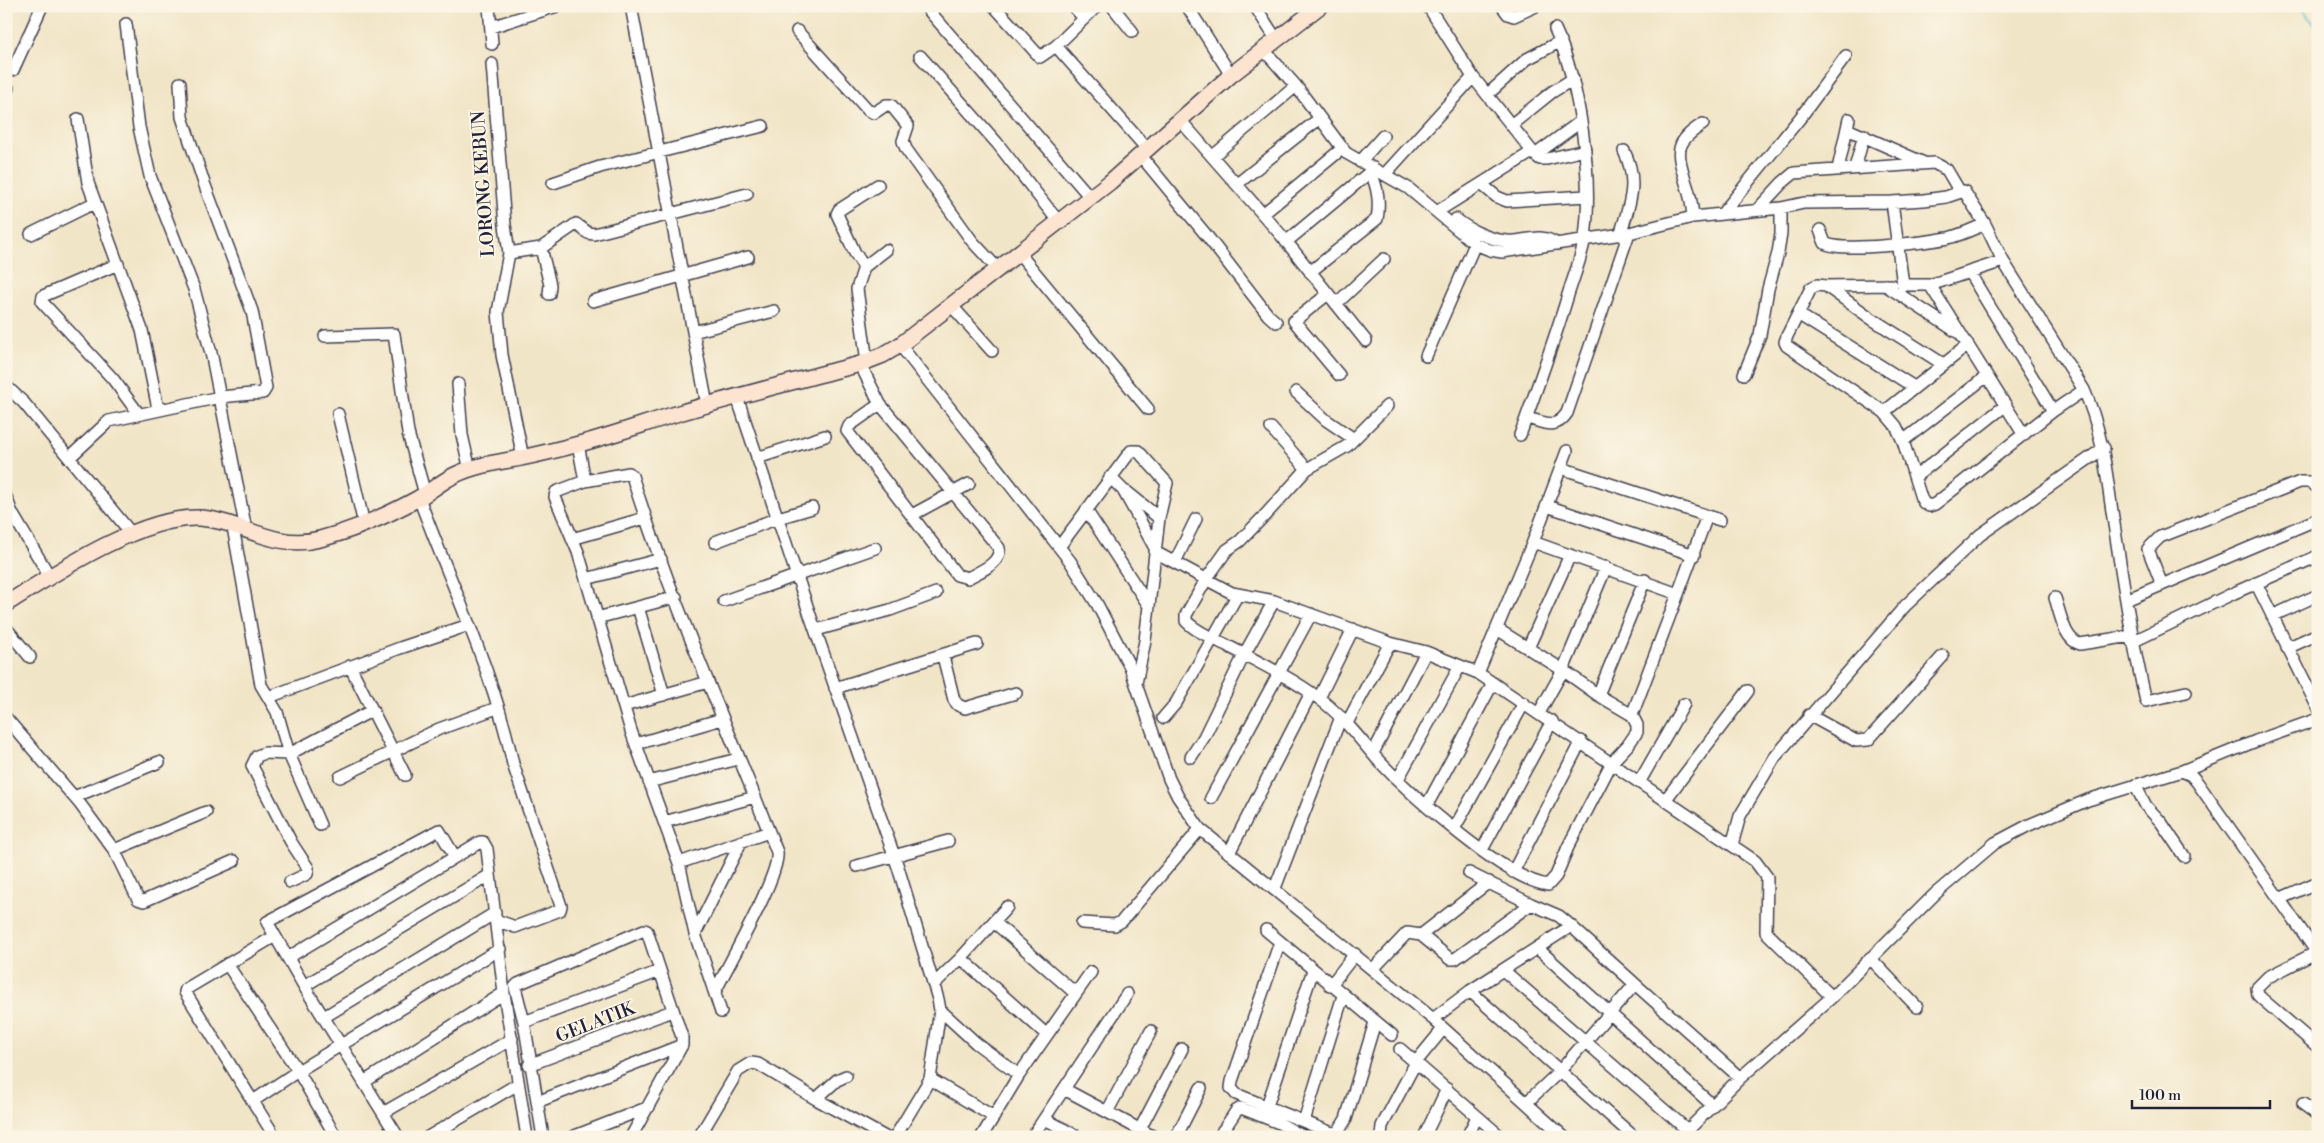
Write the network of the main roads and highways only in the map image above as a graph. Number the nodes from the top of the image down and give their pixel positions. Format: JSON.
{"nodes":[{"id":1,"x":1320,"y":6,"type":"edge"},
{"id":2,"x":8,"y":599,"type":"edge"}],
"edges":[{"from":1,"to":2,"type":"main road"}]}
